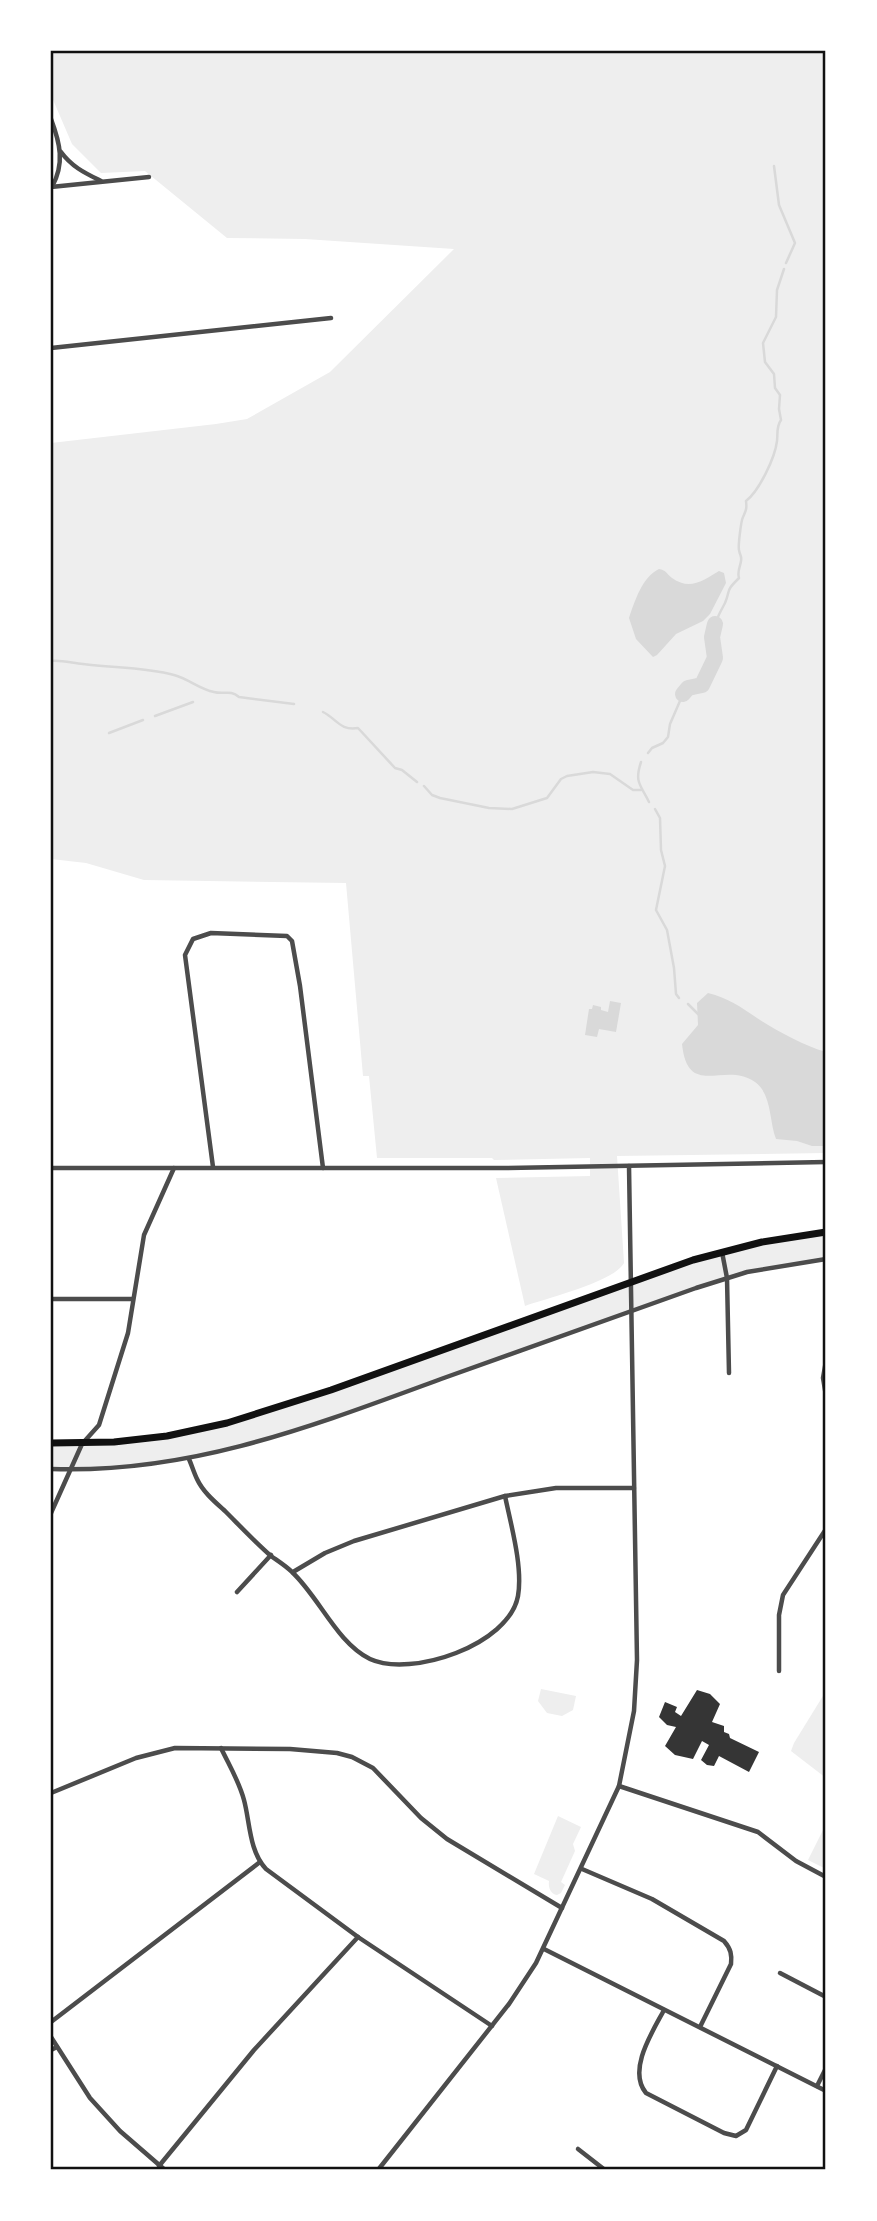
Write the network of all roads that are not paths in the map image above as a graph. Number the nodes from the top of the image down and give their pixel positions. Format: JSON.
{"nodes":[{"id":1,"x":51,"y":119,"type":"edge"},
{"id":2,"x":61,"y":151,"type":"junction"},
{"id":3,"x":149,"y":177,"type":"dead end"},
{"id":4,"x":103,"y":182,"type":"junction"},
{"id":5,"x":52,"y":187,"type":"edge"},
{"id":6,"x":331,"y":318,"type":"dead end"},
{"id":7,"x":51,"y":348,"type":"edge"},
{"id":8,"x":826,"y":1162,"type":"edge"},
{"id":9,"x":629,"y":1166,"type":"junction"},
{"id":10,"x":51,"y":1168,"type":"edge"},
{"id":11,"x":174,"y":1168,"type":"junction"},
{"id":12,"x":214,"y":1168,"type":"junction"},
{"id":13,"x":323,"y":1168,"type":"junction"},
{"id":14,"x":826,"y":1232,"type":"edge"},
{"id":15,"x":722,"y":1251,"type":"junction"},
{"id":16,"x":826,"y":1259,"type":"edge"},
{"id":17,"x":727,"y":1278,"type":"junction"},
{"id":18,"x":632,"y":1282,"type":"junction"},
{"id":19,"x":51,"y":1299,"type":"edge"},
{"id":20,"x":132,"y":1299,"type":"junction"},
{"id":21,"x":632,"y":1311,"type":"junction"},
{"id":22,"x":826,"y":1361,"type":"edge"},
{"id":23,"x":729,"y":1373,"type":"dead end"},
{"id":24,"x":826,"y":1396,"type":"edge"},
{"id":25,"x":51,"y":1443,"type":"edge"},
{"id":26,"x":82,"y":1444,"type":"junction"},
{"id":27,"x":189,"y":1460,"type":"junction"},
{"id":28,"x":51,"y":1469,"type":"edge"},
{"id":29,"x":71,"y":1470,"type":"junction"},
{"id":30,"x":634,"y":1488,"type":"junction"},
{"id":31,"x":505,"y":1496,"type":"junction"},
{"id":32,"x":51,"y":1513,"type":"edge"},
{"id":33,"x":826,"y":1529,"type":"edge"},
{"id":34,"x":271,"y":1555,"type":"junction"},
{"id":35,"x":293,"y":1572,"type":"junction"},
{"id":36,"x":237,"y":1592,"type":"dead end"},
{"id":37,"x":779,"y":1671,"type":"dead end"},
{"id":38,"x":220,"y":1747,"type":"junction"},
{"id":39,"x":620,"y":1786,"type":"junction"},
{"id":40,"x":51,"y":1793,"type":"edge"},
{"id":41,"x":260,"y":1863,"type":"junction"},
{"id":42,"x":582,"y":1869,"type":"junction"},
{"id":43,"x":826,"y":1877,"type":"edge"},
{"id":44,"x":562,"y":1908,"type":"junction"},
{"id":45,"x":358,"y":1937,"type":"junction"},
{"id":46,"x":544,"y":1949,"type":"junction"},
{"id":47,"x":780,"y":1973,"type":"dead end"},
{"id":48,"x":826,"y":1997,"type":"edge"},
{"id":49,"x":664,"y":2010,"type":"junction"},
{"id":50,"x":51,"y":2022,"type":"edge"},
{"id":51,"x":492,"y":2026,"type":"junction"},
{"id":52,"x":700,"y":2027,"type":"junction"},
{"id":53,"x":51,"y":2037,"type":"edge"},
{"id":54,"x":57,"y":2047,"type":"junction"},
{"id":55,"x":51,"y":2050,"type":"edge"},
{"id":56,"x":777,"y":2066,"type":"junction"},
{"id":57,"x":826,"y":2068,"type":"edge"},
{"id":58,"x":817,"y":2086,"type":"junction"},
{"id":59,"x":826,"y":2091,"type":"edge"},
{"id":60,"x":578,"y":2149,"type":"dead end"},
{"id":61,"x":159,"y":2166,"type":"junction"},
{"id":62,"x":165,"y":2170,"type":"edge"},
{"id":63,"x":378,"y":2170,"type":"edge"},
{"id":64,"x":605,"y":2170,"type":"edge"}],
"edges":[{"from":1,"to":2,"type":"street"},
{"from":2,"to":4,"type":"street"},
{"from":2,"to":5,"type":"street"},
{"from":3,"to":4,"type":"street"},
{"from":4,"to":5,"type":"street"},
{"from":6,"to":7,"type":"street"},
{"from":8,"to":9,"type":"street"},
{"from":9,"to":13,"type":"street"},
{"from":9,"to":18,"type":"street"},
{"from":10,"to":11,"type":"street"},
{"from":11,"to":12,"type":"street"},
{"from":11,"to":20,"type":"street"},
{"from":12,"to":13,"type":"street"},
{"from":12,"to":13,"type":"street"},
{"from":14,"to":15,"type":"main road"},
{"from":15,"to":17,"type":"street"},
{"from":15,"to":18,"type":"main road"},
{"from":16,"to":17,"type":"street"},
{"from":17,"to":21,"type":"street"},
{"from":17,"to":23,"type":"street"},
{"from":18,"to":21,"type":"street"},
{"from":18,"to":26,"type":"main road"},
{"from":19,"to":20,"type":"street"},
{"from":20,"to":26,"type":"street"},
{"from":21,"to":27,"type":"street"},
{"from":21,"to":30,"type":"street"},
{"from":22,"to":24,"type":"street"},
{"from":25,"to":26,"type":"main road"},
{"from":26,"to":29,"type":"street"},
{"from":27,"to":29,"type":"street"},
{"from":27,"to":34,"type":"street"},
{"from":28,"to":29,"type":"street"},
{"from":29,"to":32,"type":"street"},
{"from":30,"to":31,"type":"street"},
{"from":30,"to":39,"type":"street"},
{"from":31,"to":35,"type":"street"},
{"from":31,"to":35,"type":"street"},
{"from":33,"to":37,"type":"street"},
{"from":34,"to":35,"type":"street"},
{"from":34,"to":36,"type":"street"},
{"from":38,"to":40,"type":"street"},
{"from":38,"to":41,"type":"street"},
{"from":38,"to":44,"type":"street"},
{"from":39,"to":42,"type":"street"},
{"from":39,"to":43,"type":"street"},
{"from":41,"to":45,"type":"street"},
{"from":41,"to":50,"type":"street"},
{"from":42,"to":44,"type":"street"},
{"from":42,"to":52,"type":"street"},
{"from":44,"to":46,"type":"street"},
{"from":45,"to":51,"type":"street"},
{"from":45,"to":61,"type":"street"},
{"from":46,"to":49,"type":"street"},
{"from":46,"to":51,"type":"street"},
{"from":47,"to":48,"type":"street"},
{"from":49,"to":52,"type":"street"},
{"from":49,"to":56,"type":"street"},
{"from":51,"to":63,"type":"street"},
{"from":52,"to":56,"type":"street"},
{"from":53,"to":54,"type":"street"},
{"from":54,"to":55,"type":"street"},
{"from":54,"to":61,"type":"street"},
{"from":56,"to":58,"type":"street"},
{"from":57,"to":58,"type":"street"},
{"from":58,"to":59,"type":"street"},
{"from":60,"to":64,"type":"street"},
{"from":61,"to":62,"type":"street"}]}
